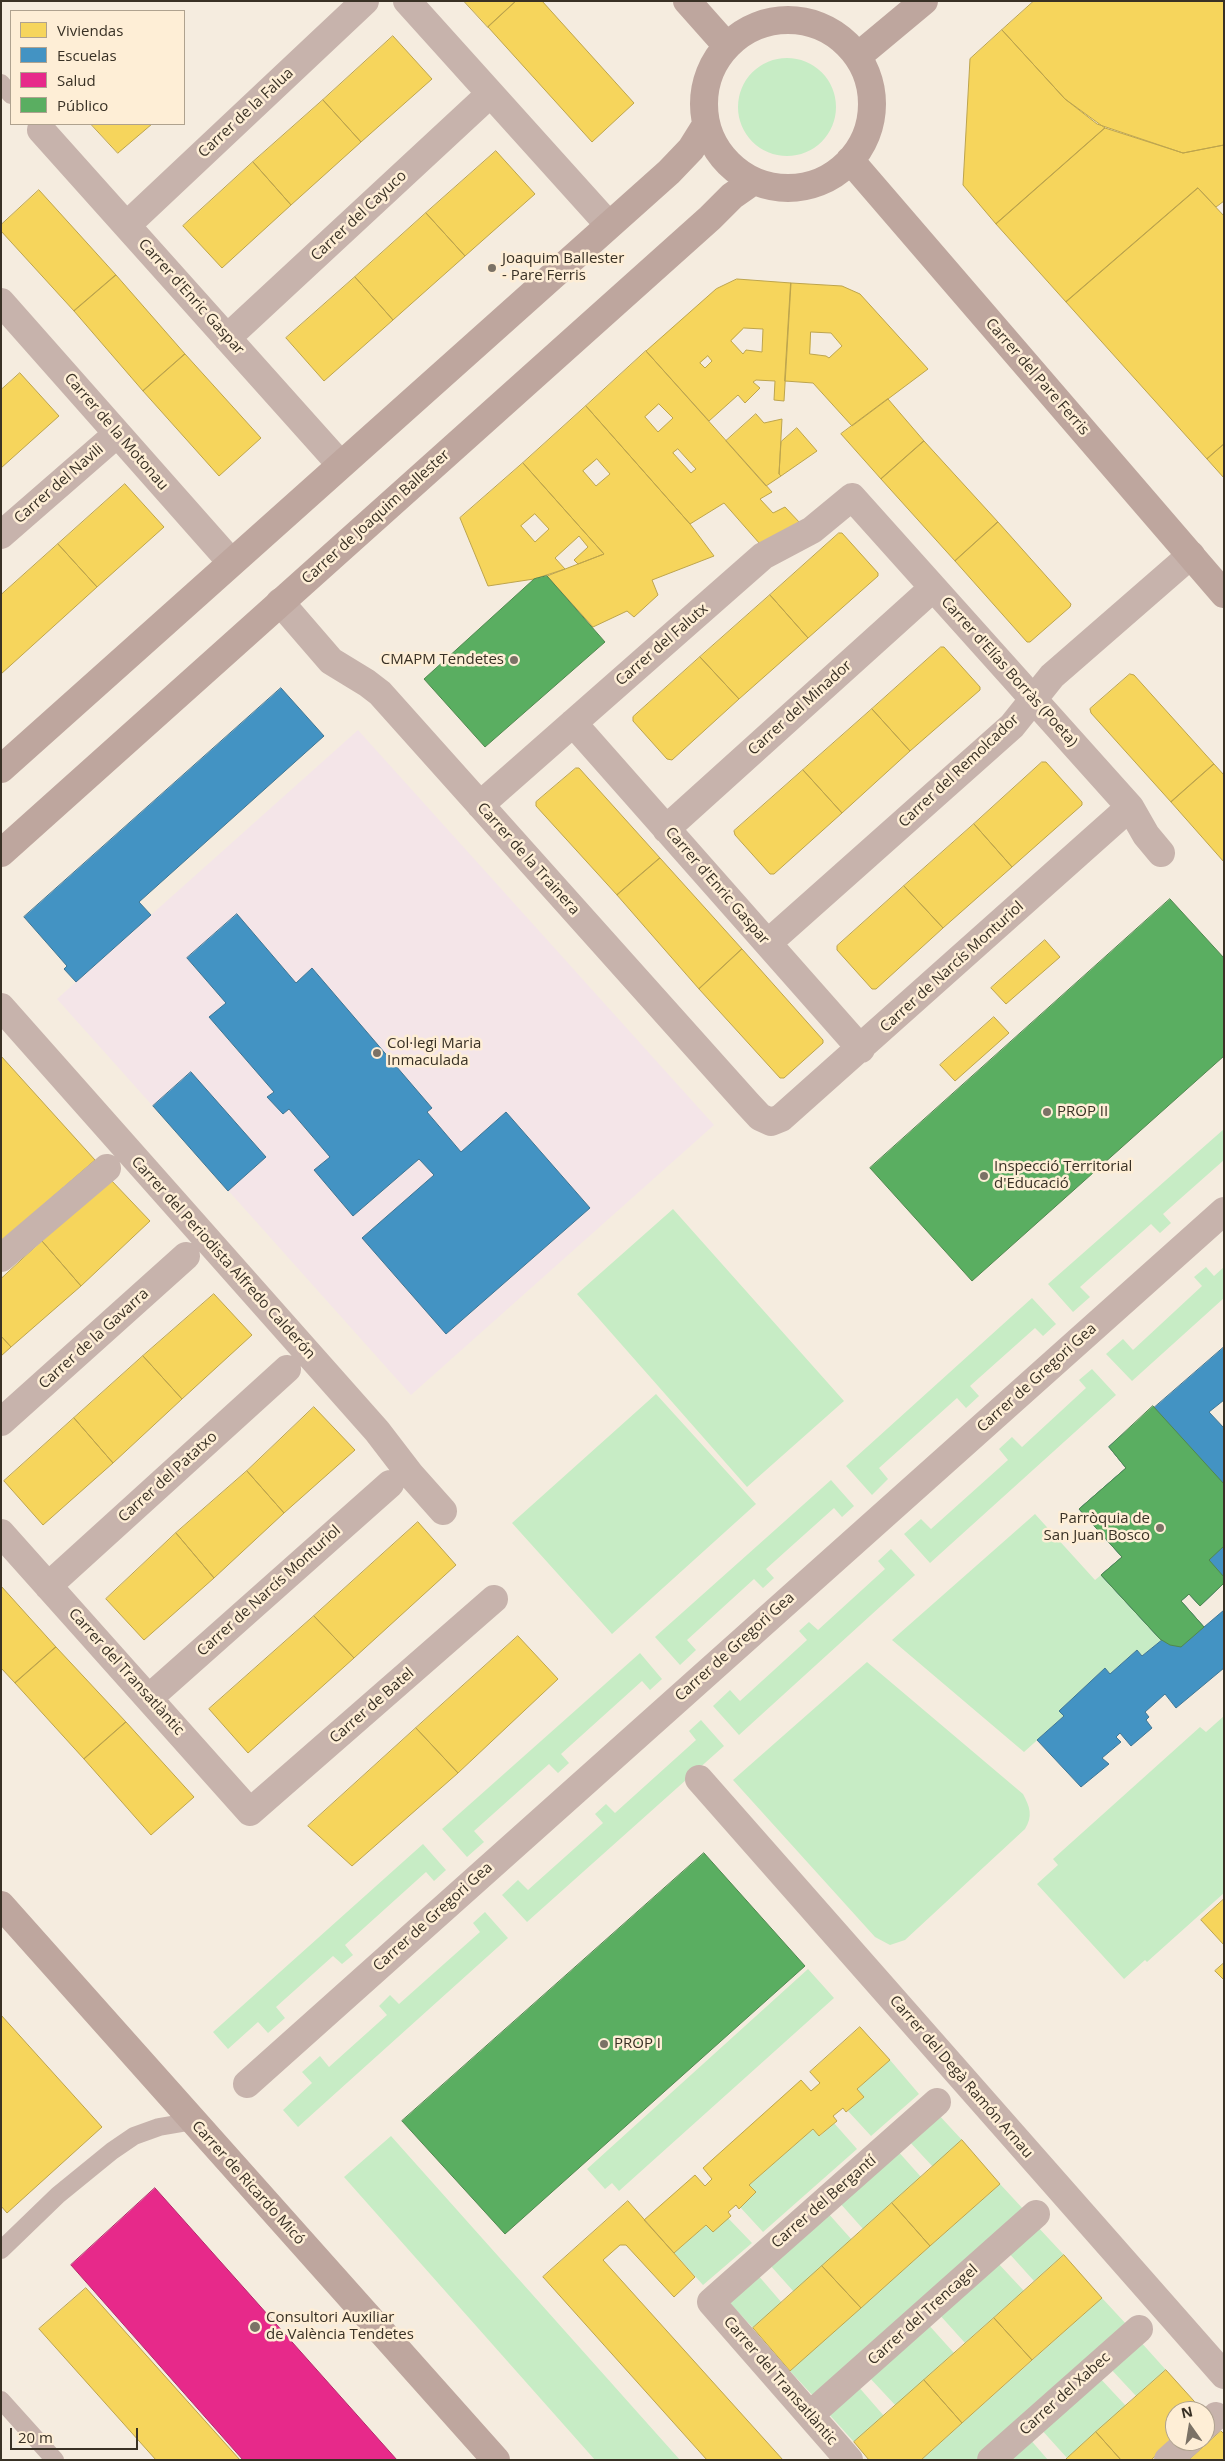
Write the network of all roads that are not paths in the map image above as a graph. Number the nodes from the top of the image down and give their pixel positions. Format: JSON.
{"nodes":[{"id":1,"x":365,"y":1,"type":"edge"},
{"id":2,"x":407,"y":1,"type":"edge"},
{"id":3,"x":688,"y":1,"type":"edge"},
{"id":4,"x":924,"y":1,"type":"edge"},
{"id":5,"x":726,"y":46,"type":"junction"},
{"id":6,"x":858,"y":56,"type":"junction"},
{"id":7,"x":1,"y":83,"type":"edge"},
{"id":8,"x":10,"y":94,"type":"edge"},
{"id":9,"x":490,"y":94,"type":"junction"},
{"id":10,"x":706,"y":124,"type":"junction"},
{"id":11,"x":38,"y":127,"type":"edge"},
{"id":12,"x":850,"y":160,"type":"junction"},
{"id":13,"x":752,"y":182,"type":"junction"},
{"id":14,"x":608,"y":224,"type":"junction"},
{"id":15,"x":127,"y":226,"type":"junction"},
{"id":16,"x":4,"y":313,"type":"edge"},
{"id":17,"x":227,"y":338,"type":"junction"},
{"id":18,"x":117,"y":434,"type":"junction"},
{"id":19,"x":340,"y":464,"type":"junction"},
{"id":20,"x":852,"y":497,"type":"joint"},
{"id":21,"x":1,"y":535,"type":"edge"},
{"id":22,"x":1191,"y":555,"type":"junction"},
{"id":23,"x":231,"y":562,"type":"junction"},
{"id":24,"x":933,"y":588,"type":"junction"},
{"id":25,"x":1224,"y":594,"type":"edge"},
{"id":26,"x":280,"y":602,"type":"junction"},
{"id":27,"x":1033,"y":700,"type":"junction"},
{"id":28,"x":573,"y":723,"type":"junction"},
{"id":29,"x":1,"y":769,"type":"edge"},
{"id":30,"x":480,"y":805,"type":"junction"},
{"id":31,"x":1130,"y":808,"type":"junction"},
{"id":32,"x":666,"y":829,"type":"junction"},
{"id":33,"x":1161,"y":853,"type":"dead end"},
{"id":34,"x":1,"y":854,"type":"edge"},
{"id":35,"x":768,"y":944,"type":"junction"},
{"id":36,"x":1,"y":1007,"type":"edge"},
{"id":37,"x":861,"y":1049,"type":"junction"},
{"id":38,"x":771,"y":1122,"type":"joint"},
{"id":39,"x":107,"y":1168,"type":"dead end"},
{"id":40,"x":1224,"y":1211,"type":"edge"},
{"id":41,"x":186,"y":1256,"type":"dead end"},
{"id":42,"x":1,"y":1258,"type":"edge"},
{"id":43,"x":287,"y":1369,"type":"dead end"},
{"id":44,"x":1,"y":1422,"type":"edge"},
{"id":45,"x":390,"y":1484,"type":"dead end"},
{"id":46,"x":443,"y":1511,"type":"dead end"},
{"id":47,"x":1,"y":1533,"type":"edge"},
{"id":48,"x":48,"y":1586,"type":"junction"},
{"id":49,"x":494,"y":1599,"type":"dead end"},
{"id":50,"x":148,"y":1698,"type":"junction"},
{"id":51,"x":699,"y":1779,"type":"dead end"},
{"id":52,"x":250,"y":1812,"type":"joint"},
{"id":53,"x":1,"y":1905,"type":"edge"},
{"id":54,"x":247,"y":2084,"type":"dead end"},
{"id":55,"x":937,"y":2102,"type":"dead end"},
{"id":56,"x":194,"y":2121,"type":"junction"},
{"id":57,"x":1036,"y":2214,"type":"dead end"},
{"id":58,"x":1,"y":2250,"type":"edge"},
{"id":59,"x":711,"y":2302,"type":"joint"},
{"id":60,"x":1139,"y":2329,"type":"dead end"},
{"id":61,"x":1224,"y":2375,"type":"edge"},
{"id":62,"x":1,"y":2400,"type":"edge"},
{"id":63,"x":810,"y":2415,"type":"junction"},
{"id":64,"x":1178,"y":2451,"type":"edge"},
{"id":65,"x":54,"y":2460,"type":"edge"},
{"id":66,"x":496,"y":2460,"type":"edge"},
{"id":67,"x":848,"y":2460,"type":"edge"},
{"id":68,"x":991,"y":2460,"type":"edge"},
{"id":69,"x":1168,"y":2460,"type":"edge"}],
"edges":[{"from":1,"to":15,"type":"street","name":"Carrer de la Falua"},
{"from":2,"to":9,"type":"street"},
{"from":3,"to":5,"type":"street"},
{"from":4,"to":6,"type":"street"},
{"from":5,"to":6,"type":"street"},
{"from":5,"to":10,"type":"street"},
{"from":6,"to":12,"type":"street"},
{"from":7,"to":8,"type":"lane"},
{"from":9,"to":14,"type":"street"},
{"from":9,"to":17,"type":"street","name":"Carrer del Cayuco"},
{"from":10,"to":13,"type":"street"},
{"from":10,"to":14,"type":"street"},
{"from":11,"to":15,"type":"street","name":"Carrer d'Enric Gaspar"},
{"from":12,"to":13,"type":"street"},
{"from":12,"to":22,"type":"street","name":"Carrer del Pare Ferris"},
{"from":13,"to":26,"type":"street","name":"Carrer de Joaquim Ballester"},
{"from":14,"to":19,"type":"street"},
{"from":15,"to":17,"type":"street","name":"Carrer d'Enric Gaspar"},
{"from":16,"to":18,"type":"street","name":"Carrer de la Motonau"},
{"from":17,"to":19,"type":"street","name":"Carrer d'Enric Gaspar"},
{"from":18,"to":21,"type":"street","name":"Carrer del Navili"},
{"from":18,"to":23,"type":"street","name":"Carrer de la Motonau"},
{"from":19,"to":23,"type":"street"},
{"from":20,"to":24,"type":"street","name":"Carrer d'Elías Borràs (Poeta)"},
{"from":20,"to":28,"type":"street","name":"Carrer del Falutx"},
{"from":22,"to":25,"type":"street","name":"Carrer del Pare Ferris"},
{"from":22,"to":27,"type":"street","name":"Carrer del Remolcador"},
{"from":23,"to":29,"type":"street"},
{"from":24,"to":27,"type":"street","name":"Carrer d'Elías Borràs (Poeta)"},
{"from":24,"to":32,"type":"street","name":"Carrer del Minador"},
{"from":26,"to":30,"type":"street","name":"Carrer de la Trainera"},
{"from":26,"to":34,"type":"street","name":"Carrer de Joaquim Ballester"},
{"from":27,"to":31,"type":"street","name":"Carrer d'Elías Borràs (Poeta)"},
{"from":27,"to":35,"type":"street","name":"Carrer del Remolcador"},
{"from":28,"to":30,"type":"street","name":"Carrer del Falutx"},
{"from":28,"to":32,"type":"street","name":"Carrer d'Enric Gaspar"},
{"from":30,"to":38,"type":"street","name":"Carrer de la Trainera"},
{"from":31,"to":33,"type":"street","name":"Carrer d'Elías Borràs (Poeta)"},
{"from":31,"to":37,"type":"street","name":"Carrer de Narcís Monturiol"},
{"from":32,"to":35,"type":"street","name":"Carrer d'Enric Gaspar"},
{"from":35,"to":37,"type":"street","name":"Carrer d'Enric Gaspar"},
{"from":36,"to":46,"type":"street","name":"Carrer del Periodista Alfredo Calderón"},
{"from":37,"to":38,"type":"street","name":"Carrer de Narcís Monturiol"},
{"from":39,"to":42,"type":"street"},
{"from":40,"to":54,"type":"street","name":"Carrer de Gregori Gea"},
{"from":41,"to":44,"type":"street","name":"Carrer de la Gavarra"},
{"from":43,"to":48,"type":"street","name":"Carrer del Patatxo"},
{"from":45,"to":50,"type":"street","name":"Carrer de Narcís Monturiol"},
{"from":47,"to":48,"type":"street","name":"Carrer del Transatlàntic"},
{"from":48,"to":50,"type":"street","name":"Carrer del Transatlàntic"},
{"from":49,"to":52,"type":"street","name":"Carrer de Batel"},
{"from":50,"to":52,"type":"street","name":"Carrer del Transatlàntic"},
{"from":51,"to":61,"type":"street","name":"Carrer del Degà Ramón Arnau"},
{"from":53,"to":56,"type":"street","name":"Carrer de Ricardo Micó"},
{"from":55,"to":59,"type":"street","name":"Carrer del Bergantí"},
{"from":56,"to":58,"type":"lane"},
{"from":56,"to":66,"type":"street","name":"Carrer de Ricardo Micó"},
{"from":57,"to":63,"type":"street","name":"Carrer del Trencagel"},
{"from":59,"to":63,"type":"street","name":"Carrer del Transatlàntic"},
{"from":60,"to":68,"type":"street","name":"Carrer del Xabec"},
{"from":62,"to":65,"type":"lane"},
{"from":63,"to":67,"type":"street","name":"Carrer del Transatlàntic"},
{"from":64,"to":69,"type":"street"}]}
